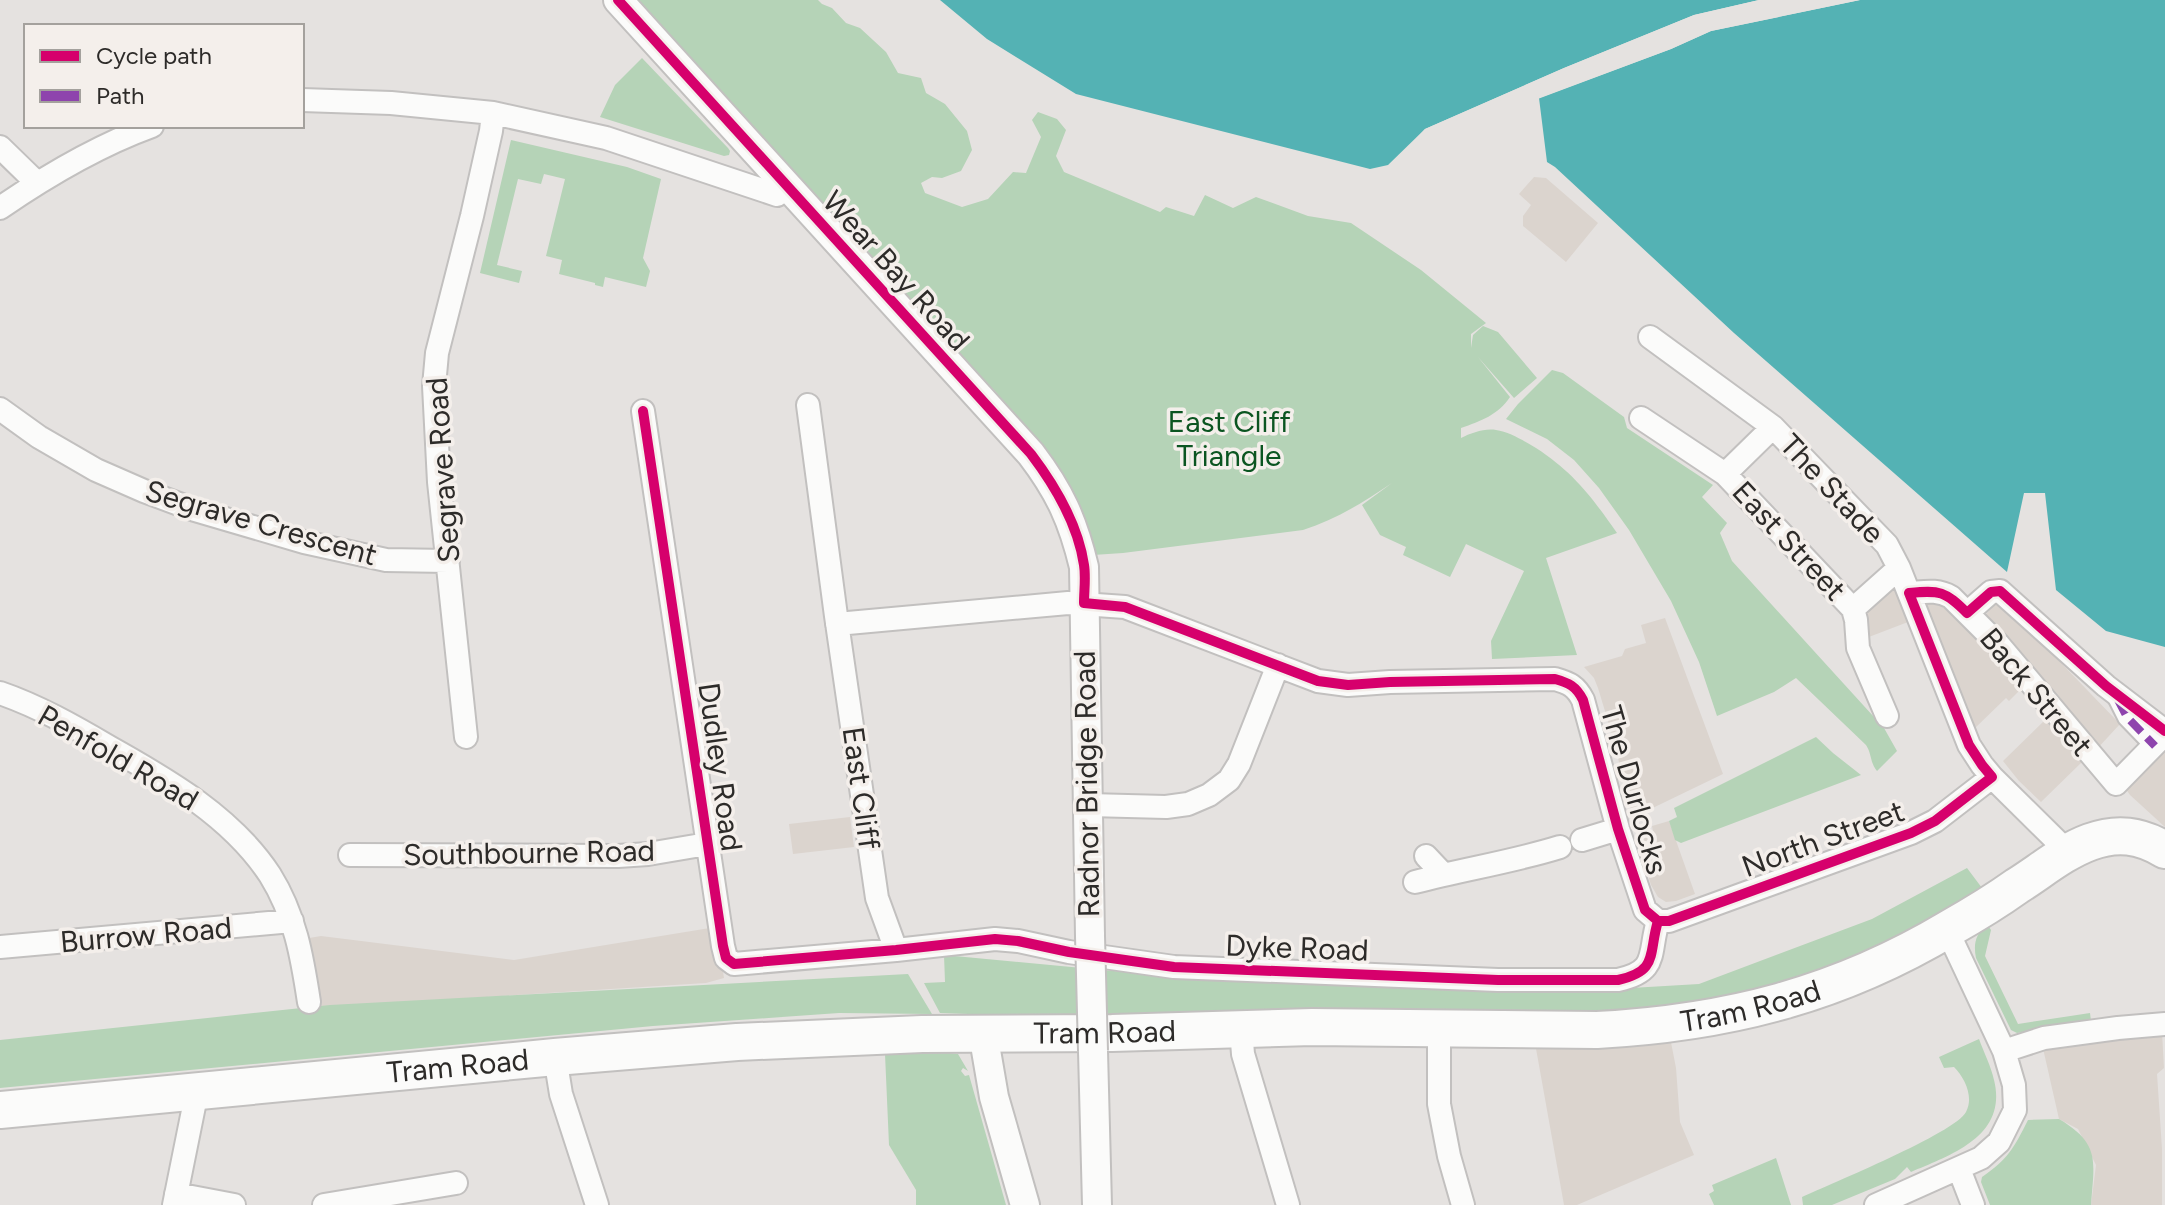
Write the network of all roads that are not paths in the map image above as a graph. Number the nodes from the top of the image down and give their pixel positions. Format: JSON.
{"nodes":[{"id":1,"x":618,"y":0,"type":"edge"},
{"id":2,"x":304,"y":100,"type":"edge"},
{"id":3,"x":493,"y":113,"type":"junction"},
{"id":4,"x":147,"y":128,"type":"edge"},
{"id":5,"x":0,"y":147,"type":"edge"},
{"id":6,"x":37,"y":183,"type":"junction"},
{"id":7,"x":787,"y":186,"type":"junction"},
{"id":8,"x":0,"y":208,"type":"edge"},
{"id":9,"x":1650,"y":337,"type":"dead end"},
{"id":10,"x":808,"y":405,"type":"dead end"},
{"id":11,"x":0,"y":409,"type":"edge"},
{"id":12,"x":643,"y":411,"type":"dead end"},
{"id":13,"x":1641,"y":418,"type":"dead end"},
{"id":14,"x":1773,"y":427,"type":"junction"},
{"id":15,"x":1725,"y":474,"type":"junction"},
{"id":16,"x":448,"y":561,"type":"junction"},
{"id":17,"x":1899,"y":568,"type":"junction"},
{"id":18,"x":1909,"y":593,"type":"junction"},
{"id":19,"x":1084,"y":603,"type":"junction"},
{"id":20,"x":1853,"y":609,"type":"junction"},
{"id":21,"x":1967,"y":613,"type":"junction"},
{"id":22,"x":837,"y":624,"type":"junction"},
{"id":23,"x":1278,"y":665,"type":"junction"},
{"id":24,"x":0,"y":693,"type":"edge"},
{"id":25,"x":1887,"y":716,"type":"dead end"},
{"id":26,"x":466,"y":737,"type":"dead end"},
{"id":27,"x":2162,"y":737,"type":"edge"},
{"id":28,"x":1992,"y":777,"type":"junction"},
{"id":29,"x":1089,"y":805,"type":"junction"},
{"id":30,"x":1618,"y":829,"type":"junction"},
{"id":31,"x":1582,"y":840,"type":"dead end"},
{"id":32,"x":707,"y":844,"type":"junction"},
{"id":33,"x":1560,"y":847,"type":"dead end"},
{"id":34,"x":2165,"y":850,"type":"edge"},
{"id":35,"x":2068,"y":852,"type":"junction"},
{"id":36,"x":350,"y":855,"type":"dead end"},
{"id":37,"x":1426,"y":856,"type":"dead end"},
{"id":38,"x":1443,"y":874,"type":"junction"},
{"id":39,"x":1415,"y":882,"type":"dead end"},
{"id":40,"x":292,"y":921,"type":"junction"},
{"id":41,"x":1658,"y":921,"type":"junction"},
{"id":42,"x":1947,"y":930,"type":"junction"},
{"id":43,"x":0,"y":947,"type":"edge"},
{"id":44,"x":896,"y":950,"type":"junction"},
{"id":45,"x":309,"y":1002,"type":"dead end"},
{"id":46,"x":2165,"y":1024,"type":"edge"},
{"id":47,"x":1241,"y":1029,"type":"junction"},
{"id":48,"x":1439,"y":1029,"type":"junction"},
{"id":49,"x":983,"y":1033,"type":"junction"},
{"id":50,"x":2004,"y":1051,"type":"junction"},
{"id":51,"x":555,"y":1057,"type":"junction"},
{"id":52,"x":194,"y":1093,"type":"junction"},
{"id":53,"x":0,"y":1110,"type":"edge"},
{"id":54,"x":1959,"y":1169,"type":"junction"},
{"id":55,"x":456,"y":1183,"type":"dead end"},
{"id":56,"x":175,"y":1200,"type":"edge"},
{"id":57,"x":234,"y":1205,"type":"edge"},
{"id":58,"x":324,"y":1205,"type":"edge"},
{"id":59,"x":597,"y":1205,"type":"edge"},
{"id":60,"x":1025,"y":1205,"type":"edge"},
{"id":61,"x":1097,"y":1205,"type":"edge"},
{"id":62,"x":1288,"y":1205,"type":"edge"},
{"id":63,"x":1463,"y":1205,"type":"edge"},
{"id":64,"x":1876,"y":1205,"type":"edge"},
{"id":65,"x":1973,"y":1205,"type":"edge"}],
"edges":[{"from":1,"to":7,"type":"street","name":"Wear Bay Road"},
{"from":2,"to":3,"type":"street"},
{"from":3,"to":7,"type":"street"},
{"from":3,"to":16,"type":"street","name":"Segrave Road"},
{"from":4,"to":6,"type":"street"},
{"from":5,"to":6,"type":"street"},
{"from":6,"to":8,"type":"street"},
{"from":7,"to":19,"type":"street","name":"Wear Bay Road"},
{"from":9,"to":14,"type":"street","name":"The Stade"},
{"from":10,"to":22,"type":"street","name":"East Cliff"},
{"from":11,"to":16,"type":"street","name":"Segrave Crescent"},
{"from":12,"to":32,"type":"street","name":"Dudley Road"},
{"from":13,"to":15,"type":"street","name":"East Street"},
{"from":14,"to":15,"type":"street","name":"East Street"},
{"from":14,"to":17,"type":"street","name":"The Stade"},
{"from":15,"to":20,"type":"street","name":"East Street"},
{"from":16,"to":26,"type":"street","name":"Segrave Road"},
{"from":17,"to":18,"type":"street","name":"The Stade"},
{"from":17,"to":20,"type":"street","name":"East Street"},
{"from":18,"to":21,"type":"street","name":"Back Street"},
{"from":18,"to":28,"type":"street","name":"The Stade"},
{"from":19,"to":22,"type":"street"},
{"from":19,"to":23,"type":"street"},
{"from":19,"to":29,"type":"street","name":"Radnor Bridge Road"},
{"from":20,"to":25,"type":"street","name":"East Street"},
{"from":21,"to":27,"type":"street"},
{"from":21,"to":27,"type":"street","name":"Back Street"},
{"from":22,"to":44,"type":"street","name":"East Cliff"},
{"from":23,"to":29,"type":"street"},
{"from":23,"to":30,"type":"street","name":"The Durlocks"},
{"from":24,"to":40,"type":"street","name":"Penfold Road"},
{"from":28,"to":35,"type":"street","name":"The Stade"},
{"from":28,"to":41,"type":"street","name":"North Street"},
{"from":29,"to":61,"type":"street","name":"Radnor Bridge Road","bridge":true},
{"from":30,"to":31,"type":"street"},
{"from":30,"to":41,"type":"street","name":"The Durlocks"},
{"from":32,"to":36,"type":"street","name":"Southbourne Road"},
{"from":32,"to":44,"type":"street","name":"Dudley Road"},
{"from":33,"to":38,"type":"street"},
{"from":34,"to":35,"type":"main road","name":"Tram Road"},
{"from":35,"to":42,"type":"main road","name":"Tram Road"},
{"from":37,"to":38,"type":"street"},
{"from":38,"to":39,"type":"street"},
{"from":40,"to":43,"type":"street","name":"Burrow Road"},
{"from":40,"to":45,"type":"street","name":"Penfold Road"},
{"from":41,"to":44,"type":"street","name":"Dyke Road"},
{"from":42,"to":48,"type":"main road","name":"Tram Road"},
{"from":42,"to":50,"type":"street"},
{"from":46,"to":50,"type":"street"},
{"from":47,"to":48,"type":"main road","name":"Tram Road"},
{"from":47,"to":49,"type":"main road","name":"Tram Road"},
{"from":47,"to":62,"type":"street"},
{"from":48,"to":63,"type":"street"},
{"from":49,"to":51,"type":"main road","name":"Tram Road"},
{"from":49,"to":60,"type":"street"},
{"from":50,"to":54,"type":"street"},
{"from":51,"to":52,"type":"main road","name":"Tram Road"},
{"from":51,"to":59,"type":"street"},
{"from":52,"to":53,"type":"main road","name":"Tram Road"},
{"from":52,"to":56,"type":"street"},
{"from":54,"to":64,"type":"street"},
{"from":54,"to":65,"type":"street"},
{"from":55,"to":58,"type":"street"},
{"from":56,"to":57,"type":"street"}]}
